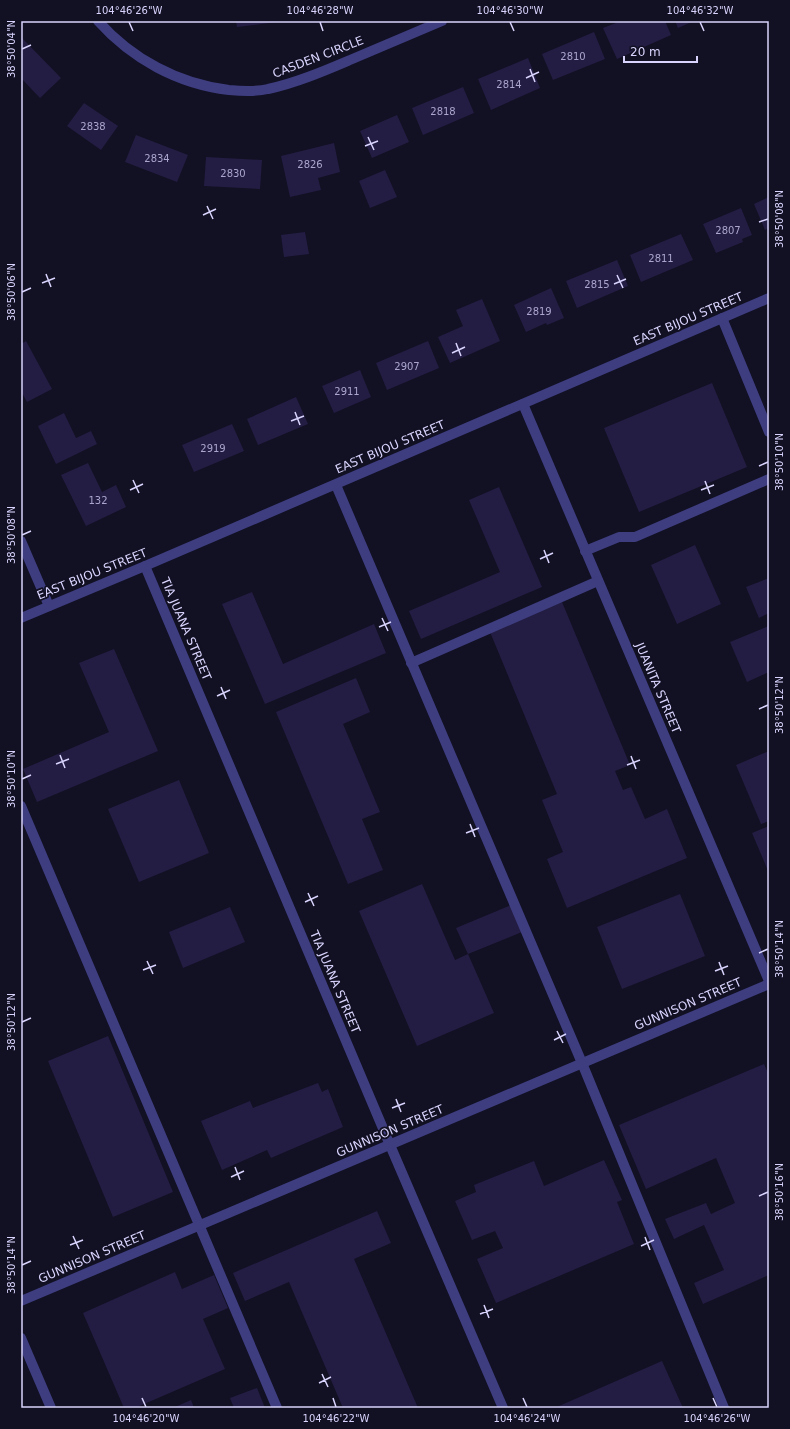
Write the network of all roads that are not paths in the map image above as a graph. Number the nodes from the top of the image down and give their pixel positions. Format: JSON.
{"nodes":[{"id":1,"x":98,"y":21,"type":"edge"},
{"id":2,"x":442,"y":21,"type":"edge"},
{"id":3,"x":769,"y":298,"type":"edge"},
{"id":4,"x":722,"y":318,"type":"junction"},
{"id":5,"x":523,"y":404,"type":"junction"},
{"id":6,"x":769,"y":432,"type":"edge"},
{"id":7,"x":769,"y":479,"type":"edge"},
{"id":8,"x":336,"y":485,"type":"junction"},
{"id":9,"x":21,"y":541,"type":"edge"},
{"id":10,"x":586,"y":551,"type":"junction"},
{"id":11,"x":145,"y":566,"type":"junction"},
{"id":12,"x":598,"y":581,"type":"junction"},
{"id":13,"x":49,"y":606,"type":"junction"},
{"id":14,"x":21,"y":618,"type":"edge"},
{"id":15,"x":411,"y":663,"type":"junction"},
{"id":16,"x":21,"y":806,"type":"edge"},
{"id":17,"x":769,"y":983,"type":"edge"},
{"id":18,"x":582,"y":1064,"type":"junction"},
{"id":19,"x":390,"y":1145,"type":"junction"},
{"id":20,"x":200,"y":1226,"type":"junction"},
{"id":21,"x":21,"y":1301,"type":"edge"},
{"id":22,"x":21,"y":1338,"type":"edge"},
{"id":23,"x":51,"y":1408,"type":"edge"},
{"id":24,"x":277,"y":1408,"type":"edge"},
{"id":25,"x":503,"y":1408,"type":"edge"},
{"id":26,"x":724,"y":1408,"type":"edge"}],
"edges":[{"from":1,"to":2,"type":"street","name":"CASDEN CIRCLE"},
{"from":3,"to":4,"type":"street","name":"EAST BIJOU STREET"},
{"from":4,"to":5,"type":"street","name":"EAST BIJOU STREET"},
{"from":4,"to":6,"type":"street"},
{"from":5,"to":8,"type":"street","name":"EAST BIJOU STREET"},
{"from":5,"to":10,"type":"street","name":"JUANITA STREET"},
{"from":7,"to":10,"type":"street"},
{"from":8,"to":11,"type":"street","name":"EAST BIJOU STREET"},
{"from":8,"to":15,"type":"street"},
{"from":9,"to":13,"type":"street"},
{"from":10,"to":12,"type":"street","name":"JUANITA STREET"},
{"from":11,"to":13,"type":"street","name":"EAST BIJOU STREET"},
{"from":11,"to":19,"type":"street","name":"TIA JUANA STREET"},
{"from":12,"to":15,"type":"street"},
{"from":12,"to":17,"type":"street","name":"JUANITA STREET"},
{"from":13,"to":14,"type":"street","name":"EAST BIJOU STREET"},
{"from":15,"to":18,"type":"street"},
{"from":16,"to":20,"type":"street"},
{"from":17,"to":18,"type":"street","name":"GUNNISON STREET"},
{"from":18,"to":19,"type":"street","name":"GUNNISON STREET"},
{"from":18,"to":26,"type":"street"},
{"from":19,"to":20,"type":"street","name":"GUNNISON STREET"},
{"from":19,"to":25,"type":"street","name":"TIA JUANA STREET"},
{"from":20,"to":21,"type":"street","name":"GUNNISON STREET"},
{"from":20,"to":24,"type":"street"},
{"from":22,"to":23,"type":"street"}]}
